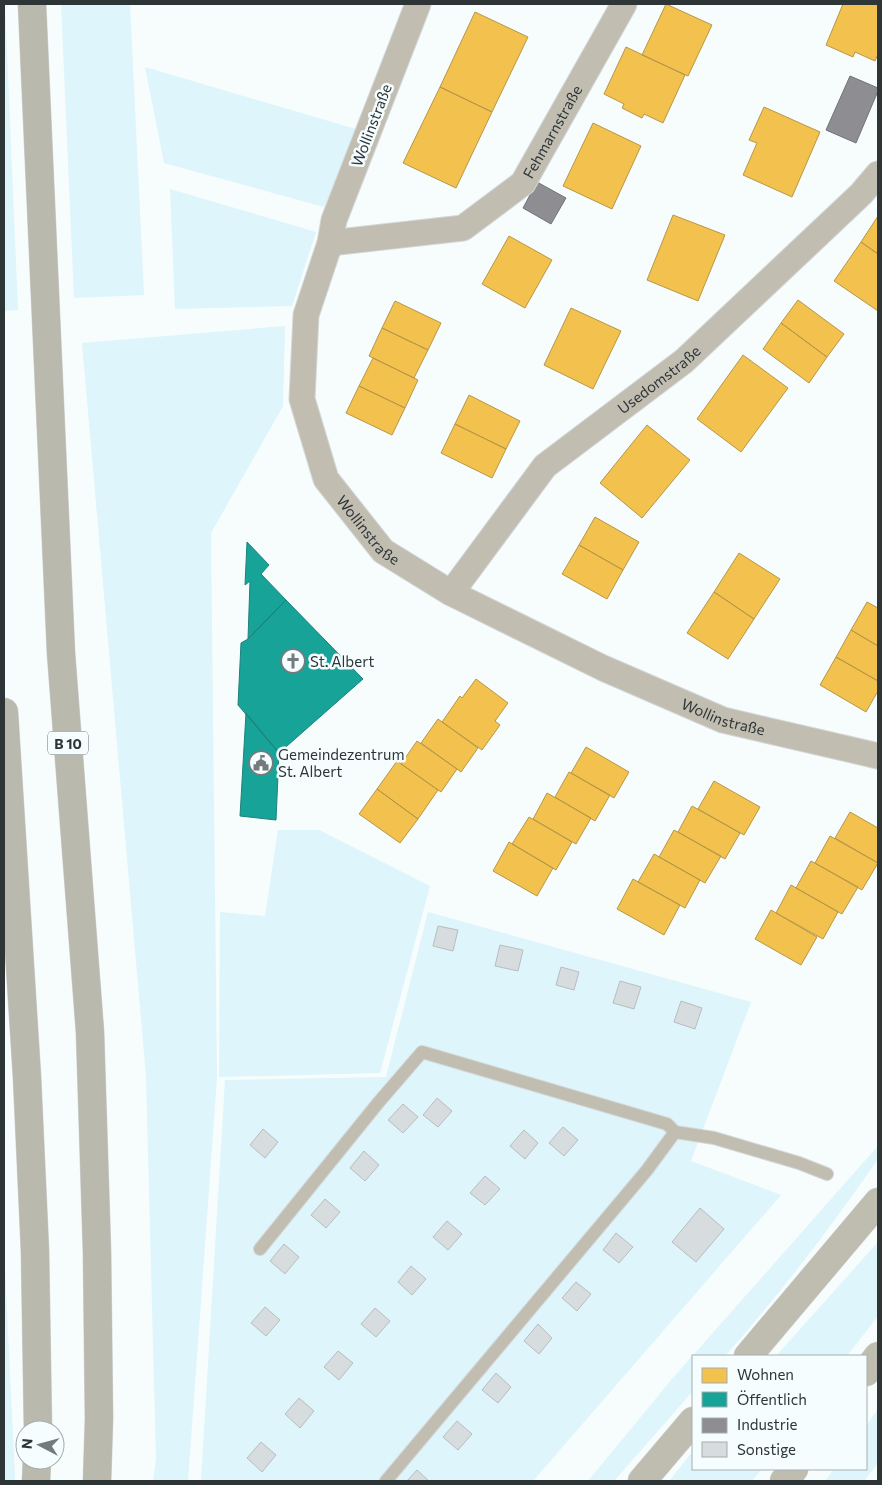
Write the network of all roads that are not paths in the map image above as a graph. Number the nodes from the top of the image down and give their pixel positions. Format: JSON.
{"nodes":[{"id":1,"x":32,"y":4,"type":"edge"},
{"id":2,"x":418,"y":4,"type":"edge"},
{"id":3,"x":624,"y":4,"type":"edge"},
{"id":4,"x":878,"y":174,"type":"edge"},
{"id":5,"x":330,"y":243,"type":"junction"},
{"id":6,"x":451,"y":593,"type":"junction"},
{"id":7,"x":4,"y":712,"type":"edge"},
{"id":8,"x":878,"y":756,"type":"edge"},
{"id":9,"x":675,"y":1132,"type":"junction"},
{"id":10,"x":827,"y":1174,"type":"dead end"},
{"id":11,"x":878,"y":1202,"type":"edge"},
{"id":12,"x":260,"y":1249,"type":"dead end"},
{"id":13,"x":749,"y":1355,"type":"edge"},
{"id":14,"x":878,"y":1356,"type":"edge"},
{"id":15,"x":867,"y":1371,"type":"edge"},
{"id":16,"x":38,"y":1420,"type":"edge"},
{"id":17,"x":692,"y":1422,"type":"edge"},
{"id":18,"x":793,"y":1470,"type":"edge"},
{"id":19,"x":97,"y":1481,"type":"edge"},
{"id":20,"x":386,"y":1481,"type":"edge"},
{"id":21,"x":642,"y":1481,"type":"edge"},
{"id":22,"x":784,"y":1481,"type":"edge"}],
"edges":[{"from":1,"to":19,"type":"highway","number":"B 10"},
{"from":2,"to":5,"type":"street","name":"Wollinstraße"},
{"from":3,"to":5,"type":"street","name":"Fehmarnstraße"},
{"from":4,"to":6,"type":"street","name":"Usedomstraße"},
{"from":5,"to":6,"type":"street","name":"Wollinstraße"},
{"from":6,"to":8,"type":"street","name":"Wollinstraße"},
{"from":7,"to":16,"type":"highway"},
{"from":9,"to":10,"type":"lane"},
{"from":9,"to":12,"type":"lane"},
{"from":9,"to":20,"type":"lane"},
{"from":11,"to":13,"type":"main road"},
{"from":14,"to":15,"type":"main road"},
{"from":17,"to":21,"type":"main road"},
{"from":18,"to":22,"type":"main road"}]}
